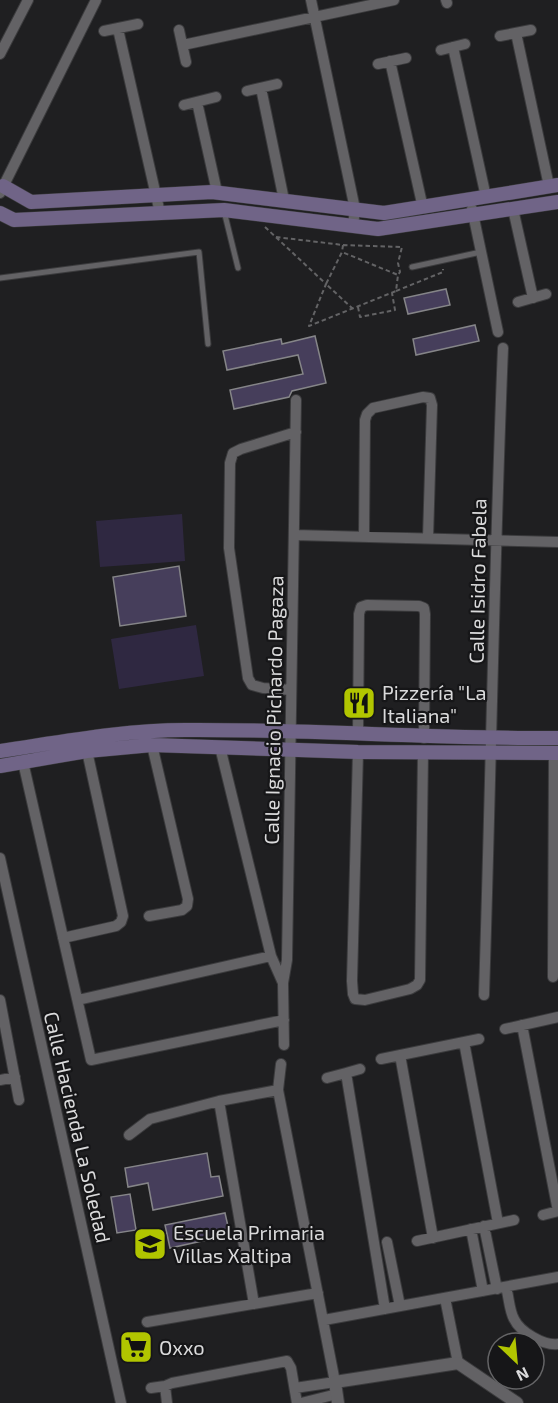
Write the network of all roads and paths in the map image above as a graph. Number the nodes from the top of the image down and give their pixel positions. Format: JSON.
{"nodes":[{"id":1,"x":28,"y":0,"type":"edge"},
{"id":2,"x":96,"y":0,"type":"edge"},
{"id":3,"x":310,"y":0,"type":"edge"},
{"id":4,"x":394,"y":0,"type":"edge"},
{"id":5,"x":314,"y":16,"type":"junction"},
{"id":6,"x":138,"y":24,"type":"dead end"},
{"id":7,"x":118,"y":29,"type":"junction"},
{"id":8,"x":179,"y":30,"type":"dead end"},
{"id":9,"x":531,"y":30,"type":"dead end"},
{"id":10,"x":104,"y":31,"type":"dead end"},
{"id":11,"x":516,"y":33,"type":"junction"},
{"id":12,"x":500,"y":36,"type":"dead end"},
{"id":13,"x":465,"y":44,"type":"dead end"},
{"id":14,"x":183,"y":45,"type":"junction"},
{"id":15,"x":453,"y":46,"type":"junction"},
{"id":16,"x":441,"y":50,"type":"dead end"},
{"id":17,"x":0,"y":54,"type":"edge"},
{"id":18,"x":406,"y":58,"type":"dead end"},
{"id":19,"x":390,"y":61,"type":"junction"},
{"id":20,"x":186,"y":62,"type":"dead end"},
{"id":21,"x":378,"y":64,"type":"dead end"},
{"id":22,"x":278,"y":84,"type":"dead end"},
{"id":23,"x":261,"y":88,"type":"junction"},
{"id":24,"x":247,"y":91,"type":"dead end"},
{"id":25,"x":216,"y":97,"type":"dead end"},
{"id":26,"x":197,"y":102,"type":"junction"},
{"id":27,"x":184,"y":105,"type":"dead end"},
{"id":28,"x":554,"y":185,"type":"edge"},
{"id":29,"x":2,"y":189,"type":"edge"},
{"id":30,"x":218,"y":192,"type":"junction"},
{"id":31,"x":157,"y":195,"type":"junction"},
{"id":32,"x":486,"y":197,"type":"junction"},
{"id":33,"x":284,"y":200,"type":"junction"},
{"id":34,"x":470,"y":200,"type":"junction"},
{"id":35,"x":558,"y":202,"type":"edge"},
{"id":36,"x":423,"y":208,"type":"junction"},
{"id":37,"x":355,"y":209,"type":"junction"},
{"id":38,"x":513,"y":209,"type":"junction"},
{"id":39,"x":224,"y":210,"type":"junction"},
{"id":40,"x":0,"y":213,"type":"edge"},
{"id":41,"x":160,"y":213,"type":"junction"},
{"id":42,"x":251,"y":213,"type":"junction"},
{"id":43,"x":473,"y":215,"type":"junction"},
{"id":44,"x":353,"y":226,"type":"junction"},
{"id":45,"x":275,"y":237,"type":"junction"},
{"id":46,"x":343,"y":245,"type":"junction"},
{"id":47,"x":342,"y":252,"type":"junction"},
{"id":48,"x":481,"y":252,"type":"junction"},
{"id":49,"x":441,"y":261,"type":"junction"},
{"id":50,"x":412,"y":267,"type":"dead end"},
{"id":51,"x":238,"y":268,"type":"dead end"},
{"id":52,"x":398,"y":275,"type":"junction"},
{"id":53,"x":0,"y":278,"type":"edge"},
{"id":54,"x":326,"y":284,"type":"junction"},
{"id":55,"x":396,"y":291,"type":"junction"},
{"id":56,"x":392,"y":293,"type":"junction"},
{"id":57,"x":546,"y":294,"type":"dead end"},
{"id":58,"x":533,"y":298,"type":"junction"},
{"id":59,"x":518,"y":302,"type":"dead end"},
{"id":60,"x":358,"y":307,"type":"junction"},
{"id":61,"x":353,"y":309,"type":"junction"},
{"id":62,"x":498,"y":332,"type":"dead end"},
{"id":63,"x":208,"y":344,"type":"dead end"},
{"id":64,"x":503,"y":348,"type":"dead end"},
{"id":65,"x":296,"y":400,"type":"dead end"},
{"id":66,"x":296,"y":432,"type":"junction"},
{"id":67,"x":294,"y":535,"type":"junction"},
{"id":68,"x":364,"y":537,"type":"junction"},
{"id":69,"x":428,"y":538,"type":"junction"},
{"id":70,"x":495,"y":540,"type":"junction"},
{"id":71,"x":558,"y":542,"type":"edge"},
{"id":72,"x":291,"y":690,"type":"junction"},
{"id":73,"x":290,"y":732,"type":"junction"},
{"id":74,"x":358,"y":734,"type":"junction"},
{"id":75,"x":424,"y":738,"type":"junction"},
{"id":76,"x":558,"y":738,"type":"edge"},
{"id":77,"x":152,"y":746,"type":"junction"},
{"id":78,"x":492,"y":746,"type":"junction"},
{"id":79,"x":220,"y":747,"type":"junction"},
{"id":80,"x":290,"y":748,"type":"junction"},
{"id":81,"x":0,"y":751,"type":"edge"},
{"id":82,"x":87,"y":751,"type":"junction"},
{"id":83,"x":358,"y":752,"type":"junction"},
{"id":84,"x":423,"y":752,"type":"junction"},
{"id":85,"x":556,"y":753,"type":"edge"},
{"id":86,"x":23,"y":762,"type":"junction"},
{"id":87,"x":0,"y":766,"type":"edge"},
{"id":88,"x":0,"y":858,"type":"edge"},
{"id":89,"x":149,"y":916,"type":"dead end"},
{"id":90,"x":63,"y":938,"type":"junction"},
{"id":91,"x":271,"y":956,"type":"junction"},
{"id":92,"x":553,"y":977,"type":"dead end"},
{"id":93,"x":283,"y":983,"type":"junction"},
{"id":94,"x":484,"y":995,"type":"dead end"},
{"id":95,"x":0,"y":1000,"type":"edge"},
{"id":96,"x":78,"y":1000,"type":"junction"},
{"id":97,"x":1,"y":1014,"type":"edge"},
{"id":98,"x":558,"y":1017,"type":"edge"},
{"id":99,"x":284,"y":1020,"type":"junction"},
{"id":100,"x":522,"y":1025,"type":"junction"},
{"id":101,"x":505,"y":1029,"type":"dead end"},
{"id":102,"x":479,"y":1039,"type":"dead end"},
{"id":103,"x":464,"y":1042,"type":"junction"},
{"id":104,"x":284,"y":1045,"type":"dead end"},
{"id":105,"x":400,"y":1055,"type":"junction"},
{"id":106,"x":381,"y":1059,"type":"dead end"},
{"id":107,"x":281,"y":1064,"type":"dead end"},
{"id":108,"x":360,"y":1069,"type":"dead end"},
{"id":109,"x":346,"y":1072,"type":"junction"},
{"id":110,"x":15,"y":1077,"type":"junction"},
{"id":111,"x":327,"y":1078,"type":"dead end"},
{"id":112,"x":0,"y":1080,"type":"edge"},
{"id":113,"x":278,"y":1090,"type":"junction"},
{"id":114,"x":19,"y":1100,"type":"dead end"},
{"id":115,"x":219,"y":1101,"type":"junction"},
{"id":116,"x":129,"y":1135,"type":"dead end"},
{"id":117,"x":558,"y":1211,"type":"edge"},
{"id":118,"x":543,"y":1215,"type":"dead end"},
{"id":119,"x":514,"y":1220,"type":"dead end"},
{"id":120,"x":498,"y":1223,"type":"junction"},
{"id":121,"x":484,"y":1226,"type":"junction"},
{"id":122,"x":471,"y":1229,"type":"junction"},
{"id":123,"x":433,"y":1238,"type":"junction"},
{"id":124,"x":417,"y":1241,"type":"dead end"},
{"id":125,"x":374,"y":1245,"type":"junction"},
{"id":126,"x":558,"y":1277,"type":"edge"},
{"id":127,"x":501,"y":1288,"type":"junction"},
{"id":128,"x":483,"y":1291,"type":"junction"},
{"id":129,"x":318,"y":1293,"type":"junction"},
{"id":130,"x":445,"y":1298,"type":"junction"},
{"id":131,"x":254,"y":1304,"type":"junction"},
{"id":132,"x":400,"y":1306,"type":"junction"},
{"id":133,"x":385,"y":1309,"type":"junction"},
{"id":134,"x":324,"y":1320,"type":"junction"},
{"id":135,"x":147,"y":1322,"type":"dead end"},
{"id":136,"x":558,"y":1344,"type":"edge"},
{"id":137,"x":458,"y":1363,"type":"junction"},
{"id":138,"x":165,"y":1386,"type":"junction"},
{"id":139,"x":151,"y":1388,"type":"dead end"},
{"id":140,"x":295,"y":1388,"type":"junction"},
{"id":141,"x":337,"y":1393,"type":"edge"},
{"id":142,"x":121,"y":1403,"type":"edge"},
{"id":143,"x":167,"y":1403,"type":"edge"},
{"id":144,"x":299,"y":1403,"type":"edge"},
{"id":145,"x":517,"y":1403,"type":"edge"}],
"edges":[{"from":1,"to":17,"type":"street"},
{"from":2,"to":29,"type":"street"},
{"from":3,"to":5,"type":"street"},
{"from":4,"to":5,"type":"street"},
{"from":5,"to":14,"type":"street"},
{"from":5,"to":37,"type":"street"},
{"from":6,"to":7,"type":"street"},
{"from":7,"to":10,"type":"street"},
{"from":7,"to":31,"type":"street"},
{"from":8,"to":14,"type":"street"},
{"from":9,"to":11,"type":"street"},
{"from":11,"to":12,"type":"street"},
{"from":11,"to":28,"type":"street"},
{"from":13,"to":15,"type":"street"},
{"from":14,"to":20,"type":"street"},
{"from":15,"to":16,"type":"street"},
{"from":15,"to":32,"type":"street"},
{"from":18,"to":19,"type":"street"},
{"from":19,"to":21,"type":"street"},
{"from":19,"to":36,"type":"street"},
{"from":22,"to":23,"type":"street"},
{"from":23,"to":24,"type":"street"},
{"from":23,"to":33,"type":"street"},
{"from":25,"to":26,"type":"street"},
{"from":26,"to":27,"type":"street"},
{"from":26,"to":30,"type":"street"},
{"from":28,"to":32,"type":"main road"},
{"from":29,"to":31,"type":"main road"},
{"from":30,"to":31,"type":"main road"},
{"from":30,"to":33,"type":"main road"},
{"from":31,"to":41,"type":"street"},
{"from":32,"to":34,"type":"main road"},
{"from":33,"to":37,"type":"main road"},
{"from":34,"to":36,"type":"main road"},
{"from":34,"to":43,"type":"street"},
{"from":35,"to":38,"type":"main road"},
{"from":36,"to":37,"type":"main road"},
{"from":37,"to":44,"type":"street"},
{"from":38,"to":43,"type":"main road"},
{"from":38,"to":58,"type":"street"},
{"from":39,"to":41,"type":"main road"},
{"from":39,"to":42,"type":"main road"},
{"from":39,"to":51,"type":"lane"},
{"from":40,"to":41,"type":"main road"},
{"from":42,"to":44,"type":"main road"},
{"from":42,"to":45,"type":"path"},
{"from":43,"to":44,"type":"main road"},
{"from":43,"to":48,"type":"street"},
{"from":45,"to":46,"type":"path"},
{"from":45,"to":54,"type":"path"},
{"from":46,"to":47,"type":"path"},
{"from":46,"to":52,"type":"path"},
{"from":47,"to":52,"type":"path"},
{"from":47,"to":54,"type":"path"},
{"from":48,"to":49,"type":"lane"},
{"from":48,"to":62,"type":"street"},
{"from":49,"to":50,"type":"lane"},
{"from":49,"to":55,"type":"path"},
{"from":52,"to":55,"type":"path"},
{"from":53,"to":63,"type":"lane"},
{"from":54,"to":61,"type":"path"},
{"from":54,"to":61,"type":"path"},
{"from":55,"to":56,"type":"path"},
{"from":56,"to":60,"type":"path"},
{"from":56,"to":60,"type":"path"},
{"from":57,"to":58,"type":"street"},
{"from":58,"to":59,"type":"street"},
{"from":60,"to":61,"type":"path"},
{"from":64,"to":70,"type":"street","name":"Calle Isidro Fabela"},
{"from":65,"to":66,"type":"street","name":"Calle Ignacio Pichardo Pagaza"},
{"from":66,"to":67,"type":"street","name":"Calle Ignacio Pichardo Pagaza"},
{"from":66,"to":72,"type":"street"},
{"from":67,"to":68,"type":"street"},
{"from":67,"to":72,"type":"street","name":"Calle Ignacio Pichardo Pagaza"},
{"from":68,"to":69,"type":"street"},
{"from":68,"to":69,"type":"street"},
{"from":69,"to":70,"type":"street"},
{"from":70,"to":71,"type":"street"},
{"from":70,"to":78,"type":"street","name":"Calle Isidro Fabela"},
{"from":72,"to":73,"type":"street","name":"Calle Ignacio Pichardo Pagaza"},
{"from":73,"to":74,"type":"main road"},
{"from":73,"to":80,"type":"street","name":"Calle Ignacio Pichardo Pagaza"},
{"from":73,"to":81,"type":"main road"},
{"from":74,"to":75,"type":"main road"},
{"from":74,"to":75,"type":"street"},
{"from":75,"to":78,"type":"main road"},
{"from":76,"to":78,"type":"main road"},
{"from":77,"to":79,"type":"main road"},
{"from":77,"to":82,"type":"main road"},
{"from":77,"to":89,"type":"street"},
{"from":78,"to":84,"type":"main road"},
{"from":78,"to":85,"type":"main road"},
{"from":78,"to":94,"type":"street","name":"Calle Isidro Fabela"},
{"from":79,"to":80,"type":"main road"},
{"from":79,"to":91,"type":"street"},
{"from":80,"to":83,"type":"main road"},
{"from":80,"to":93,"type":"street","name":"Calle Ignacio Pichardo Pagaza"},
{"from":82,"to":86,"type":"main road"},
{"from":82,"to":90,"type":"street"},
{"from":83,"to":84,"type":"main road"},
{"from":83,"to":84,"type":"street"},
{"from":85,"to":92,"type":"street"},
{"from":86,"to":87,"type":"main road"},
{"from":86,"to":90,"type":"street"},
{"from":88,"to":142,"type":"street","name":"Calle Hacienda La Soledad"},
{"from":90,"to":96,"type":"street"},
{"from":91,"to":93,"type":"street"},
{"from":91,"to":96,"type":"street"},
{"from":93,"to":99,"type":"street","name":"Calle Ignacio Pichardo Pagaza"},
{"from":95,"to":97,"type":"street"},
{"from":96,"to":99,"type":"street"},
{"from":97,"to":110,"type":"street"},
{"from":98,"to":100,"type":"street"},
{"from":99,"to":104,"type":"street","name":"Calle Ignacio Pichardo Pagaza"},
{"from":100,"to":101,"type":"street"},
{"from":100,"to":117,"type":"street"},
{"from":102,"to":103,"type":"street"},
{"from":103,"to":105,"type":"street"},
{"from":103,"to":120,"type":"street"},
{"from":105,"to":106,"type":"street"},
{"from":105,"to":123,"type":"street"},
{"from":107,"to":113,"type":"street"},
{"from":108,"to":109,"type":"street"},
{"from":109,"to":111,"type":"street"},
{"from":109,"to":125,"type":"street"},
{"from":110,"to":112,"type":"street"},
{"from":110,"to":114,"type":"street"},
{"from":113,"to":115,"type":"street"},
{"from":113,"to":129,"type":"street"},
{"from":115,"to":116,"type":"street"},
{"from":115,"to":131,"type":"street"},
{"from":117,"to":118,"type":"street"},
{"from":119,"to":120,"type":"street"},
{"from":120,"to":121,"type":"street"},
{"from":121,"to":122,"type":"street"},
{"from":121,"to":127,"type":"street"},
{"from":122,"to":123,"type":"street"},
{"from":122,"to":128,"type":"street"},
{"from":123,"to":124,"type":"street"},
{"from":125,"to":132,"type":"street"},
{"from":125,"to":133,"type":"street"},
{"from":126,"to":127,"type":"street"},
{"from":127,"to":128,"type":"street"},
{"from":127,"to":136,"type":"street"},
{"from":128,"to":130,"type":"street"},
{"from":129,"to":131,"type":"street"},
{"from":129,"to":134,"type":"street"},
{"from":130,"to":132,"type":"street"},
{"from":130,"to":137,"type":"street"},
{"from":131,"to":135,"type":"street"},
{"from":132,"to":133,"type":"street"},
{"from":133,"to":134,"type":"street"},
{"from":134,"to":141,"type":"street"},
{"from":137,"to":141,"type":"street"},
{"from":137,"to":145,"type":"street"},
{"from":138,"to":139,"type":"street"},
{"from":138,"to":140,"type":"street"},
{"from":138,"to":143,"type":"street"},
{"from":140,"to":141,"type":"street"},
{"from":140,"to":144,"type":"street"},
{"from":141,"to":144,"type":"street"}]}
